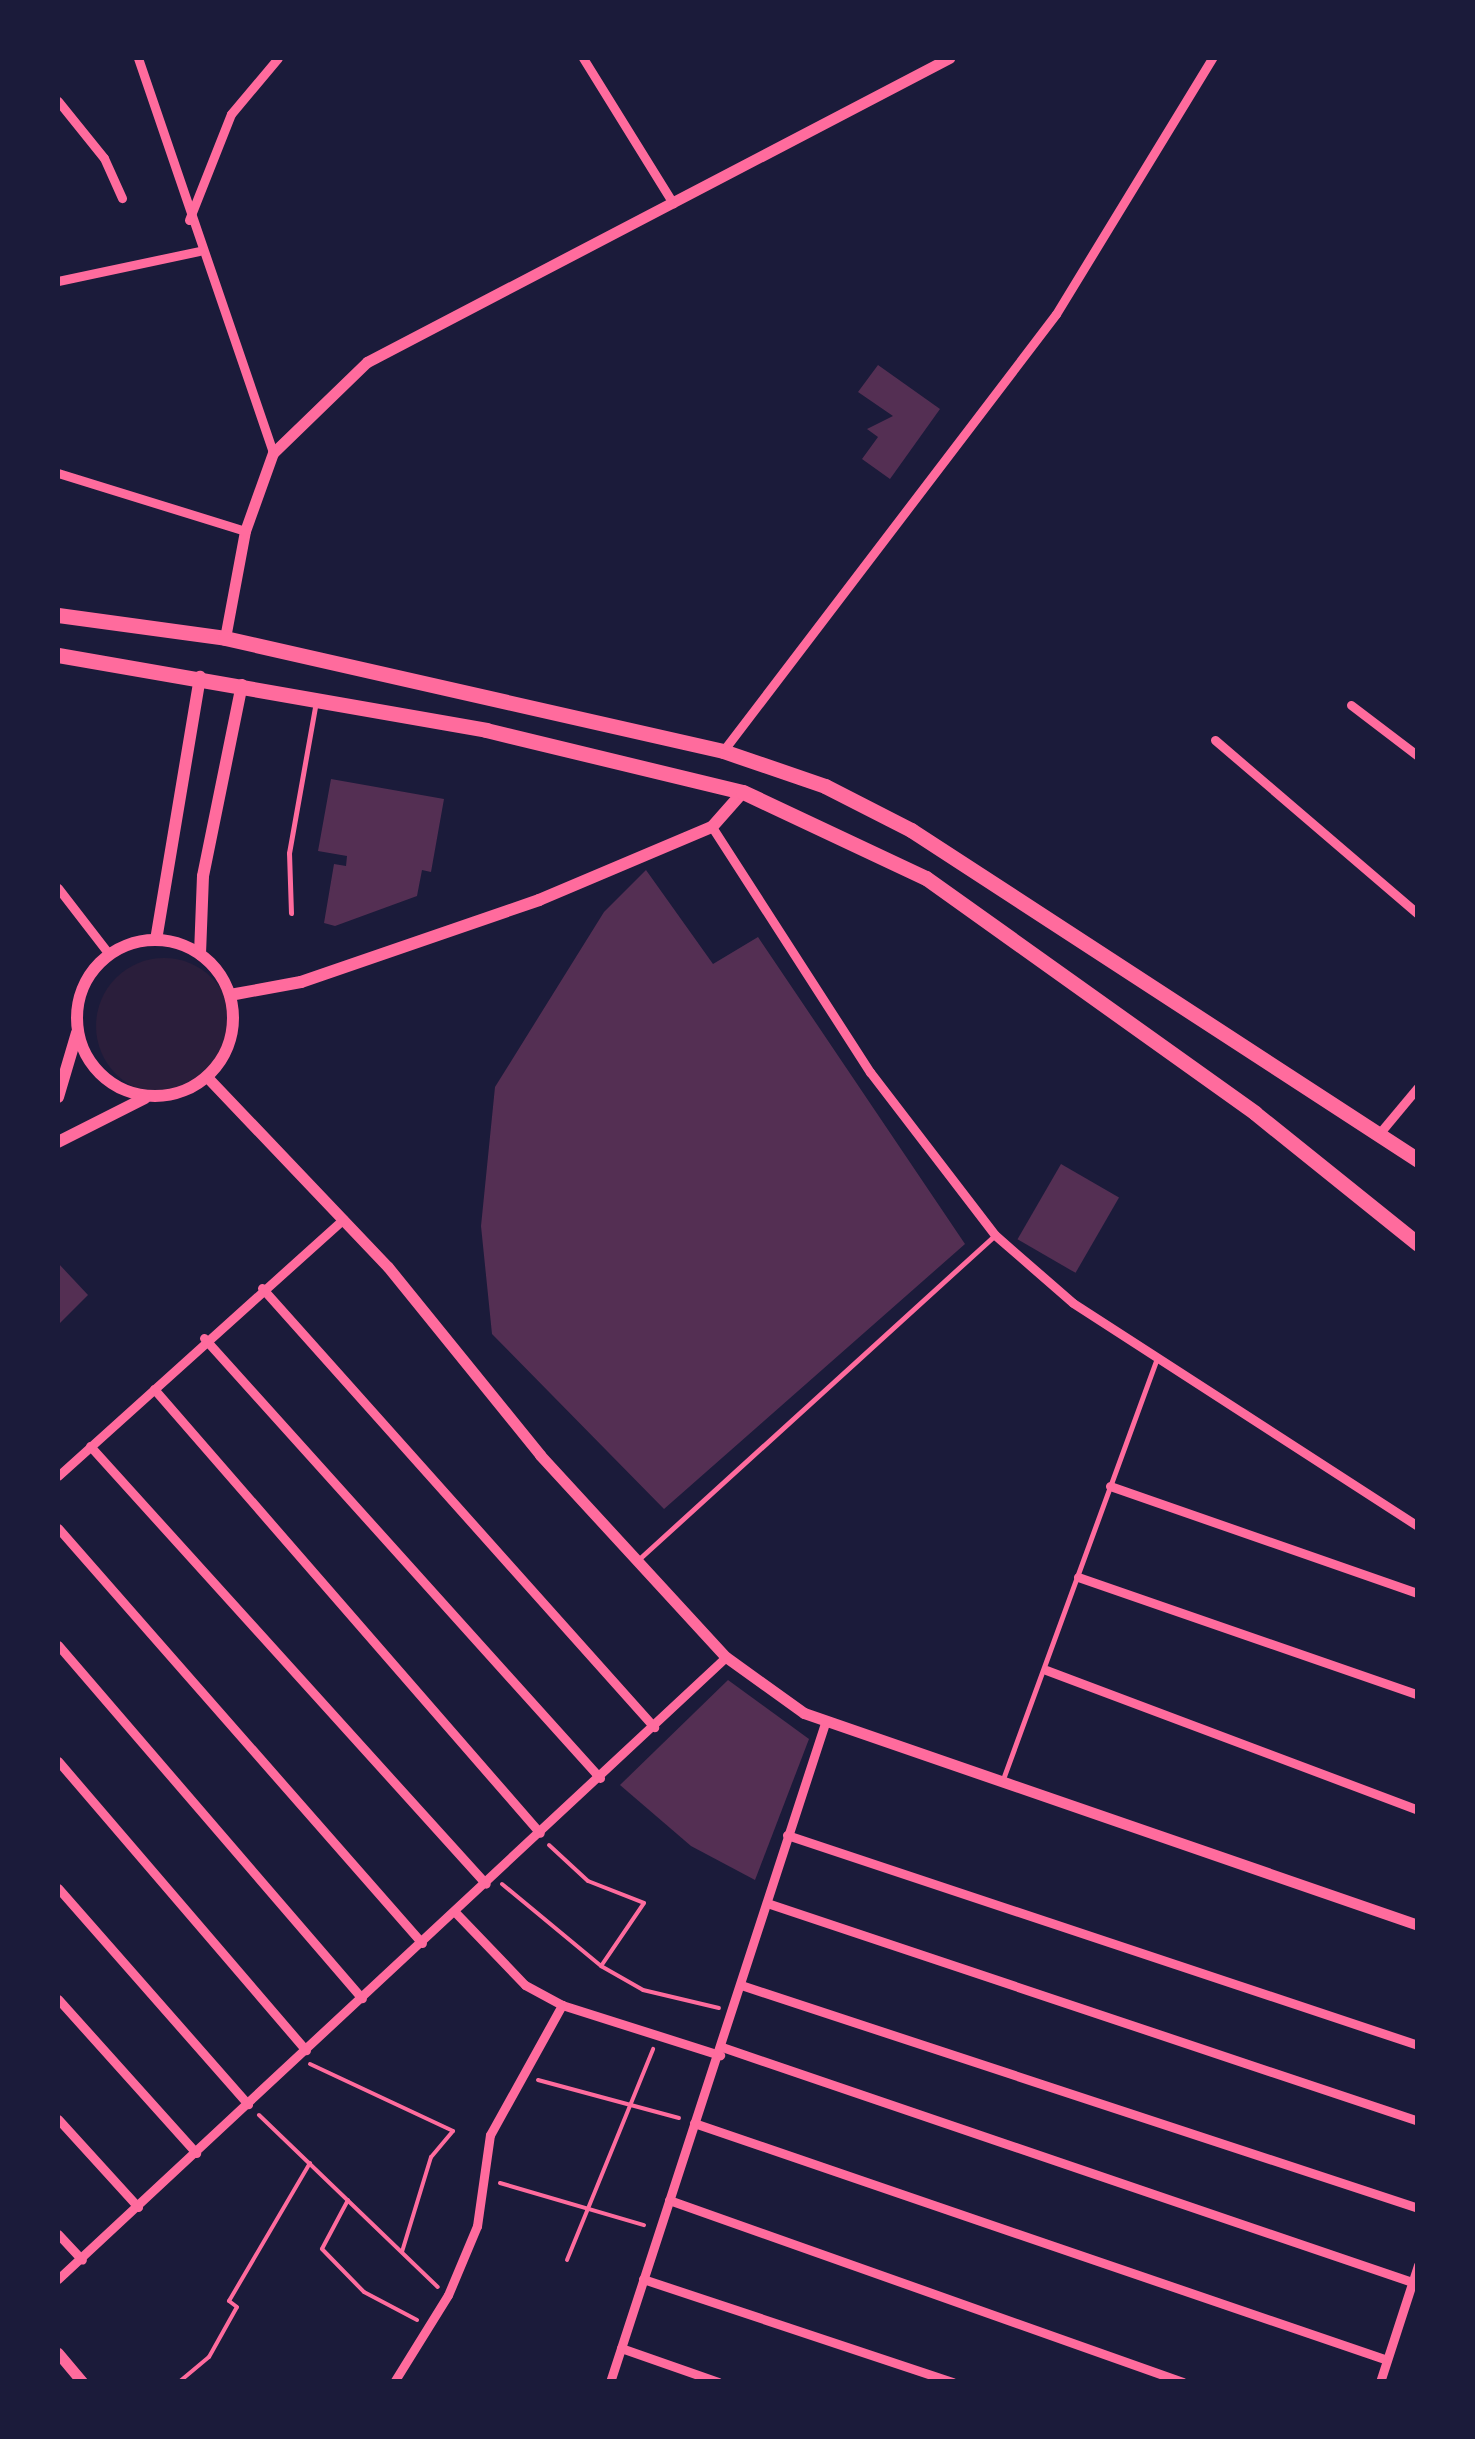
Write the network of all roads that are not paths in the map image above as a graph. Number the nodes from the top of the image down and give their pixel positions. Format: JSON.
{"nodes":[{"id":1,"x":138,"y":58,"type":"edge"},
{"id":2,"x":278,"y":58,"type":"edge"},
{"id":3,"x":583,"y":58,"type":"edge"},
{"id":4,"x":948,"y":58,"type":"edge"},
{"id":5,"x":1212,"y":58,"type":"edge"},
{"id":6,"x":58,"y":101,"type":"edge"},
{"id":7,"x":122,"y":198,"type":"dead end"},
{"id":8,"x":674,"y":203,"type":"junction"},
{"id":9,"x":189,"y":220,"type":"junction"},
{"id":10,"x":199,"y":251,"type":"junction"},
{"id":11,"x":58,"y":281,"type":"edge"},
{"id":12,"x":273,"y":454,"type":"junction"},
{"id":13,"x":58,"y":472,"type":"edge"},
{"id":14,"x":245,"y":531,"type":"junction"},
{"id":15,"x":58,"y":616,"type":"edge"},
{"id":16,"x":225,"y":638,"type":"junction"},
{"id":17,"x":58,"y":655,"type":"edge"},
{"id":18,"x":200,"y":677,"type":"junction"},
{"id":19,"x":242,"y":685,"type":"junction"},
{"id":20,"x":317,"y":699,"type":"junction"},
{"id":21,"x":1351,"y":704,"type":"dead end"},
{"id":22,"x":1215,"y":740,"type":"dead end"},
{"id":23,"x":723,"y":751,"type":"junction"},
{"id":24,"x":1418,"y":756,"type":"edge"},
{"id":25,"x":743,"y":792,"type":"junction"},
{"id":26,"x":712,"y":827,"type":"junction"},
{"id":27,"x":58,"y":888,"type":"edge"},
{"id":28,"x":291,"y":912,"type":"dead end"},
{"id":29,"x":1418,"y":914,"type":"edge"},
{"id":30,"x":156,"y":940,"type":"junction"},
{"id":31,"x":110,"y":954,"type":"junction"},
{"id":32,"x":200,"y":954,"type":"junction"},
{"id":33,"x":230,"y":995,"type":"junction"},
{"id":34,"x":77,"y":1032,"type":"junction"},
{"id":35,"x":207,"y":1078,"type":"junction"},
{"id":36,"x":1418,"y":1087,"type":"edge"},
{"id":37,"x":58,"y":1097,"type":"edge"},
{"id":38,"x":148,"y":1097,"type":"junction"},
{"id":39,"x":1376,"y":1138,"type":"junction"},
{"id":40,"x":58,"y":1142,"type":"edge"},
{"id":41,"x":1418,"y":1160,"type":"edge"},
{"id":42,"x":343,"y":1219,"type":"junction"},
{"id":43,"x":995,"y":1236,"type":"junction"},
{"id":44,"x":1418,"y":1241,"type":"edge"},
{"id":45,"x":262,"y":1288,"type":"junction"},
{"id":46,"x":204,"y":1338,"type":"junction"},
{"id":47,"x":1157,"y":1359,"type":"junction"},
{"id":48,"x":154,"y":1389,"type":"junction"},
{"id":49,"x":90,"y":1446,"type":"junction"},
{"id":50,"x":58,"y":1476,"type":"edge"},
{"id":51,"x":1110,"y":1486,"type":"junction"},
{"id":52,"x":1418,"y":1526,"type":"edge"},
{"id":53,"x":58,"y":1528,"type":"edge"},
{"id":54,"x":639,"y":1559,"type":"junction"},
{"id":55,"x":1078,"y":1577,"type":"junction"},
{"id":56,"x":1418,"y":1593,"type":"edge"},
{"id":57,"x":58,"y":1644,"type":"edge"},
{"id":58,"x":726,"y":1657,"type":"junction"},
{"id":59,"x":1046,"y":1670,"type":"junction"},
{"id":60,"x":1418,"y":1695,"type":"edge"},
{"id":61,"x":826,"y":1720,"type":"junction"},
{"id":62,"x":654,"y":1727,"type":"junction"},
{"id":63,"x":58,"y":1761,"type":"edge"},
{"id":64,"x":600,"y":1778,"type":"junction"},
{"id":65,"x":1002,"y":1782,"type":"junction"},
{"id":66,"x":1418,"y":1810,"type":"edge"},
{"id":67,"x":540,"y":1833,"type":"junction"},
{"id":68,"x":788,"y":1835,"type":"junction"},
{"id":69,"x":490,"y":1880,"type":"junction"},
{"id":70,"x":58,"y":1888,"type":"edge"},
{"id":71,"x":766,"y":1903,"type":"junction"},
{"id":72,"x":455,"y":1912,"type":"junction"},
{"id":73,"x":1418,"y":1925,"type":"edge"},
{"id":74,"x":422,"y":1943,"type":"junction"},
{"id":75,"x":742,"y":1985,"type":"junction"},
{"id":76,"x":362,"y":1998,"type":"junction"},
{"id":77,"x":58,"y":1999,"type":"edge"},
{"id":78,"x":562,"y":2005,"type":"junction"},
{"id":79,"x":1418,"y":2045,"type":"edge"},
{"id":80,"x":306,"y":2050,"type":"junction"},
{"id":81,"x":721,"y":2051,"type":"junction"},
{"id":82,"x":248,"y":2104,"type":"junction"},
{"id":83,"x":58,"y":2119,"type":"edge"},
{"id":84,"x":1418,"y":2122,"type":"edge"},
{"id":85,"x":694,"y":2123,"type":"junction"},
{"id":86,"x":196,"y":2154,"type":"junction"},
{"id":87,"x":669,"y":2200,"type":"junction"},
{"id":88,"x":138,"y":2208,"type":"junction"},
{"id":89,"x":1418,"y":2208,"type":"edge"},
{"id":90,"x":58,"y":2234,"type":"edge"},
{"id":91,"x":82,"y":2260,"type":"junction"},
{"id":92,"x":1418,"y":2265,"type":"edge"},
{"id":93,"x":58,"y":2279,"type":"edge"},
{"id":94,"x":643,"y":2279,"type":"junction"},
{"id":95,"x":1412,"y":2282,"type":"junction"},
{"id":96,"x":621,"y":2348,"type":"junction"},
{"id":97,"x":58,"y":2353,"type":"edge"},
{"id":98,"x":1387,"y":2360,"type":"junction"},
{"id":99,"x":82,"y":2382,"type":"edge"},
{"id":100,"x":394,"y":2382,"type":"edge"},
{"id":101,"x":610,"y":2382,"type":"edge"},
{"id":102,"x":718,"y":2382,"type":"edge"},
{"id":103,"x":952,"y":2382,"type":"edge"},
{"id":104,"x":1183,"y":2382,"type":"edge"},
{"id":105,"x":1380,"y":2382,"type":"edge"}],
"edges":[{"from":1,"to":9,"type":"street"},
{"from":2,"to":9,"type":"street"},
{"from":3,"to":8,"type":"street"},
{"from":4,"to":8,"type":"street"},
{"from":5,"to":23,"type":"street"},
{"from":6,"to":7,"type":"street"},
{"from":8,"to":12,"type":"street"},
{"from":9,"to":10,"type":"street"},
{"from":10,"to":11,"type":"street"},
{"from":10,"to":12,"type":"street"},
{"from":12,"to":14,"type":"street"},
{"from":13,"to":14,"type":"street"},
{"from":14,"to":16,"type":"street"},
{"from":15,"to":16,"type":"highway"},
{"from":16,"to":23,"type":"highway"},
{"from":17,"to":18,"type":"highway"},
{"from":18,"to":19,"type":"highway"},
{"from":18,"to":30,"type":"main road"},
{"from":19,"to":20,"type":"highway"},
{"from":19,"to":32,"type":"main road"},
{"from":20,"to":25,"type":"highway"},
{"from":20,"to":28,"type":"lane"},
{"from":21,"to":24,"type":"street"},
{"from":22,"to":29,"type":"street"},
{"from":23,"to":39,"type":"highway"},
{"from":25,"to":26,"type":"main road"},
{"from":25,"to":44,"type":"highway"},
{"from":26,"to":33,"type":"main road"},
{"from":26,"to":43,"type":"street"},
{"from":27,"to":31,"type":"street"},
{"from":30,"to":31,"type":"main road"},
{"from":30,"to":32,"type":"main road"},
{"from":31,"to":34,"type":"main road"},
{"from":32,"to":33,"type":"main road"},
{"from":33,"to":35,"type":"main road"},
{"from":34,"to":37,"type":"main road"},
{"from":34,"to":38,"type":"main road"},
{"from":35,"to":38,"type":"main road"},
{"from":35,"to":42,"type":"street"},
{"from":36,"to":39,"type":"street"},
{"from":38,"to":40,"type":"main road"},
{"from":39,"to":41,"type":"highway"},
{"from":42,"to":45,"type":"street"},
{"from":42,"to":54,"type":"street"},
{"from":43,"to":47,"type":"street"},
{"from":43,"to":54,"type":"lane"},
{"from":45,"to":46,"type":"street"},
{"from":45,"to":62,"type":"street"},
{"from":46,"to":48,"type":"street"},
{"from":46,"to":64,"type":"street"},
{"from":47,"to":51,"type":"lane"},
{"from":47,"to":52,"type":"street"},
{"from":48,"to":49,"type":"street"},
{"from":48,"to":67,"type":"street"},
{"from":49,"to":50,"type":"street"},
{"from":49,"to":69,"type":"street"},
{"from":51,"to":55,"type":"lane"},
{"from":51,"to":56,"type":"street"},
{"from":53,"to":74,"type":"street"},
{"from":54,"to":58,"type":"street"},
{"from":55,"to":59,"type":"lane"},
{"from":55,"to":60,"type":"street"},
{"from":57,"to":76,"type":"street"},
{"from":58,"to":61,"type":"street"},
{"from":58,"to":62,"type":"street"},
{"from":59,"to":65,"type":"lane"},
{"from":59,"to":66,"type":"street"},
{"from":61,"to":65,"type":"street"},
{"from":61,"to":68,"type":"street"},
{"from":62,"to":64,"type":"street"},
{"from":63,"to":80,"type":"street"},
{"from":64,"to":67,"type":"street"},
{"from":65,"to":73,"type":"street"},
{"from":67,"to":69,"type":"street"},
{"from":68,"to":71,"type":"street"},
{"from":68,"to":79,"type":"street"},
{"from":69,"to":72,"type":"street"},
{"from":70,"to":82,"type":"street"},
{"from":71,"to":75,"type":"street"},
{"from":71,"to":84,"type":"street"},
{"from":72,"to":74,"type":"street"},
{"from":72,"to":78,"type":"street"},
{"from":74,"to":76,"type":"street"},
{"from":75,"to":81,"type":"street"},
{"from":75,"to":89,"type":"street"},
{"from":76,"to":80,"type":"street"},
{"from":77,"to":86,"type":"street"},
{"from":78,"to":81,"type":"street"},
{"from":78,"to":100,"type":"street"},
{"from":80,"to":82,"type":"street"},
{"from":81,"to":85,"type":"street"},
{"from":81,"to":95,"type":"street"},
{"from":82,"to":86,"type":"street"},
{"from":83,"to":88,"type":"street"},
{"from":85,"to":87,"type":"street"},
{"from":85,"to":98,"type":"street"},
{"from":86,"to":88,"type":"street"},
{"from":87,"to":94,"type":"street"},
{"from":87,"to":104,"type":"street"},
{"from":88,"to":91,"type":"street"},
{"from":90,"to":91,"type":"street"},
{"from":91,"to":93,"type":"street"},
{"from":92,"to":95,"type":"street"},
{"from":94,"to":96,"type":"street"},
{"from":94,"to":103,"type":"street"},
{"from":95,"to":98,"type":"street"},
{"from":96,"to":101,"type":"street"},
{"from":96,"to":102,"type":"street"},
{"from":97,"to":99,"type":"street"},
{"from":98,"to":105,"type":"street"}]}
